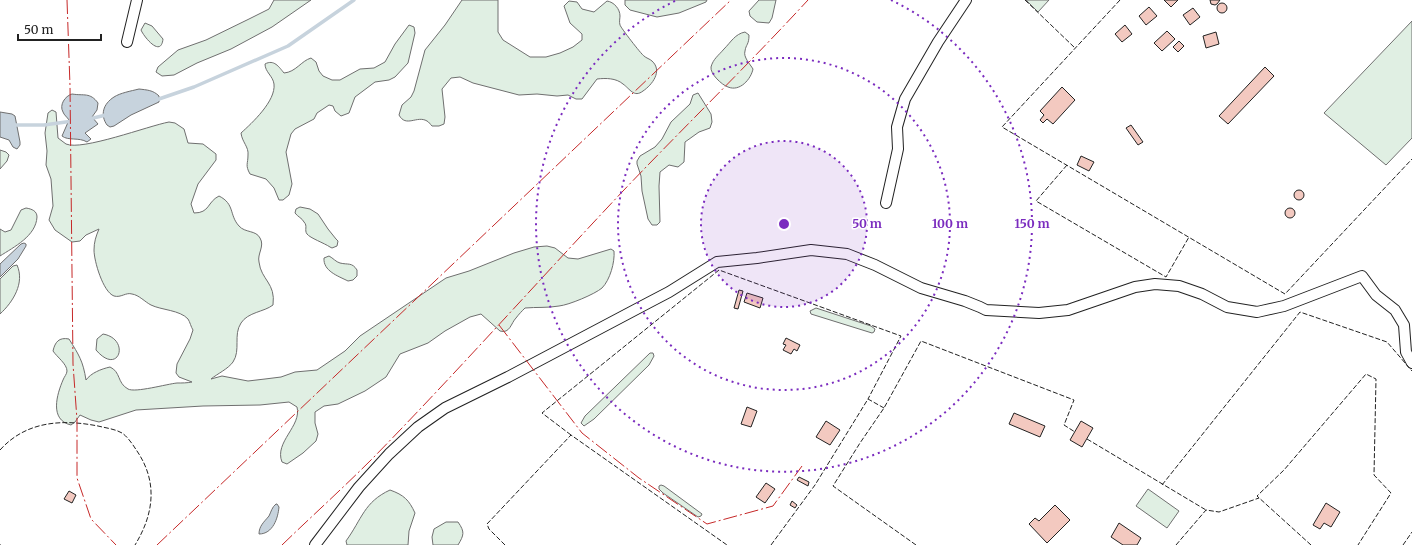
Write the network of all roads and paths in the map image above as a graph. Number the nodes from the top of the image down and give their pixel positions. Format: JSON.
{"nodes":[{"id":1,"x":137,"y":0,"type":"edge"},
{"id":2,"x":966,"y":0,"type":"edge"},
{"id":3,"x":127,"y":42,"type":"dead end"},
{"id":4,"x":886,"y":203,"type":"dead end"},
{"id":5,"x":1412,"y":363,"type":"edge"},
{"id":6,"x":315,"y":545,"type":"edge"}],
"edges":[{"from":1,"to":3,"type":"street"},
{"from":2,"to":4,"type":"street"},
{"from":5,"to":6,"type":"street"}]}
